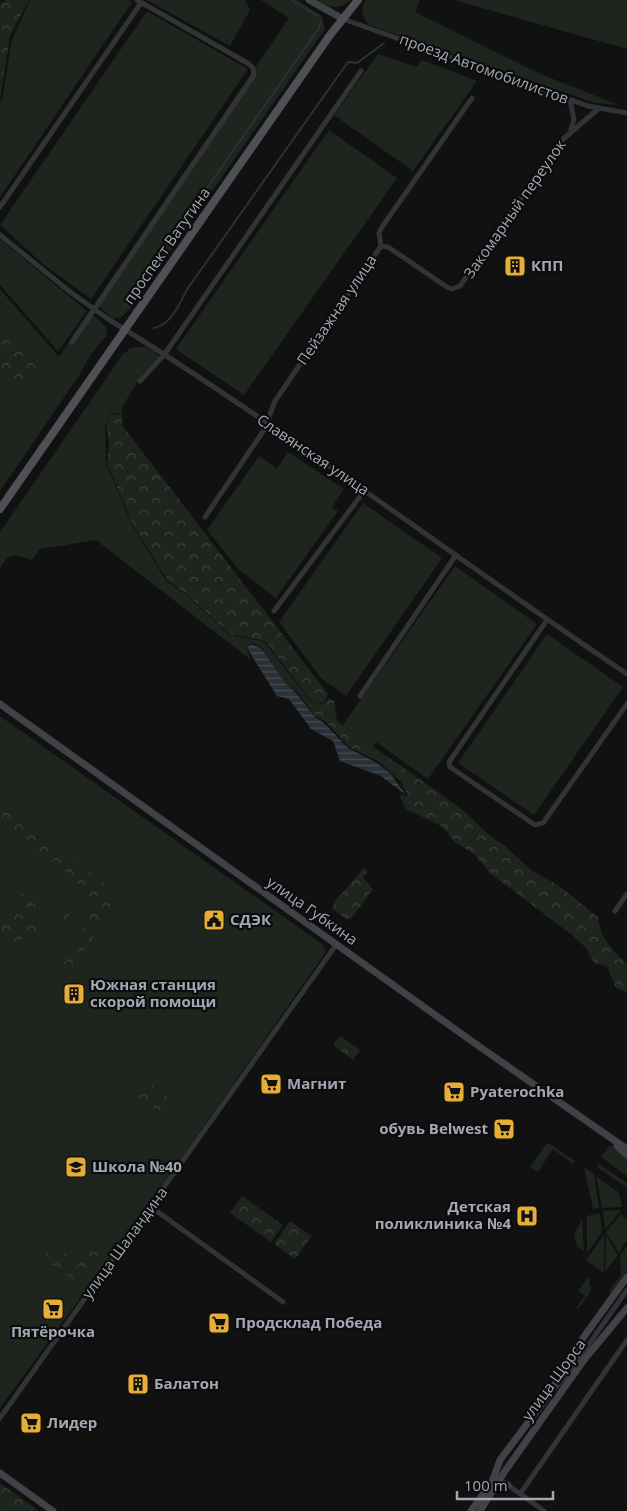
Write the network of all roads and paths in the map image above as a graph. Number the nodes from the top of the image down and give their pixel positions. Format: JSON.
{"nodes":[{"id":1,"x":309,"y":0,"type":"edge"},
{"id":2,"x":358,"y":0,"type":"edge"},
{"id":3,"x":139,"y":1,"type":"edge"},
{"id":4,"x":342,"y":19,"type":"junction"},
{"id":5,"x":361,"y":71,"type":"dead end"},
{"id":6,"x":472,"y":98,"type":"dead end"},
{"id":7,"x":570,"y":100,"type":"junction"},
{"id":8,"x":598,"y":109,"type":"junction"},
{"id":9,"x":627,"y":114,"type":"edge"},
{"id":10,"x":571,"y":130,"type":"junction"},
{"id":11,"x":0,"y":207,"type":"edge"},
{"id":12,"x":0,"y":235,"type":"edge"},
{"id":13,"x":381,"y":246,"type":"junction"},
{"id":14,"x":95,"y":310,"type":"junction"},
{"id":15,"x":126,"y":330,"type":"junction"},
{"id":16,"x":72,"y":342,"type":"dead end"},
{"id":17,"x":164,"y":355,"type":"junction"},
{"id":18,"x":140,"y":381,"type":"dead end"},
{"id":19,"x":267,"y":424,"type":"junction"},
{"id":20,"x":365,"y":490,"type":"junction"},
{"id":21,"x":0,"y":509,"type":"edge"},
{"id":22,"x":205,"y":517,"type":"dead end"},
{"id":23,"x":456,"y":555,"type":"junction"},
{"id":24,"x":274,"y":611,"type":"dead end"},
{"id":25,"x":546,"y":620,"type":"junction"},
{"id":26,"x":627,"y":674,"type":"edge"},
{"id":27,"x":360,"y":696,"type":"dead end"},
{"id":28,"x":0,"y":704,"type":"edge"},
{"id":29,"x":627,"y":704,"type":"edge"},
{"id":30,"x":627,"y":894,"type":"edge"},
{"id":31,"x":615,"y":911,"type":"dead end"},
{"id":32,"x":336,"y":945,"type":"junction"},
{"id":33,"x":610,"y":1138,"type":"junction"},
{"id":34,"x":627,"y":1149,"type":"edge"},
{"id":35,"x":627,"y":1155,"type":"edge"},
{"id":36,"x":151,"y":1207,"type":"junction"},
{"id":37,"x":627,"y":1277,"type":"edge"},
{"id":38,"x":627,"y":1291,"type":"edge"},
{"id":39,"x":283,"y":1302,"type":"dead end"},
{"id":40,"x":618,"y":1306,"type":"junction"},
{"id":41,"x":627,"y":1308,"type":"edge"},
{"id":42,"x":627,"y":1340,"type":"edge"},
{"id":43,"x":584,"y":1360,"type":"junction"},
{"id":44,"x":545,"y":1400,"type":"junction"},
{"id":45,"x":0,"y":1418,"type":"edge"},
{"id":46,"x":0,"y":1473,"type":"edge"},
{"id":47,"x":495,"y":1481,"type":"junction"},
{"id":48,"x":508,"y":1485,"type":"junction"},
{"id":49,"x":520,"y":1494,"type":"junction"},
{"id":50,"x":53,"y":1511,"type":"edge"},
{"id":51,"x":471,"y":1511,"type":"edge"},
{"id":52,"x":480,"y":1511,"type":"edge"},
{"id":53,"x":544,"y":1511,"type":"edge"}],
"edges":[{"from":1,"to":4,"type":"main road"},
{"from":2,"to":4,"type":"main road","name":"проспект Ватутина"},
{"from":3,"to":11,"type":"street"},
{"from":3,"to":14,"type":"street"},
{"from":4,"to":7,"type":"street","name":"проезд Автомобилистов"},
{"from":4,"to":15,"type":"main road","name":"проспект Ватутина"},
{"from":5,"to":17,"type":"street"},
{"from":6,"to":13,"type":"street","name":"Пейзажная улица"},
{"from":7,"to":8,"type":"street","name":"проезд Автомобилистов"},
{"from":7,"to":10,"type":"street","name":"Закомарный переулок"},
{"from":8,"to":9,"type":"street","name":"проезд Автомобилистов"},
{"from":8,"to":10,"type":"street","name":"Закомарный переулок"},
{"from":10,"to":13,"type":"street","name":"Закомарный переулок"},
{"from":12,"to":14,"type":"street","name":"Славянская улица"},
{"from":13,"to":19,"type":"street","name":"Пейзажная улица"},
{"from":14,"to":15,"type":"street","name":"Славянская улица"},
{"from":14,"to":16,"type":"street"},
{"from":15,"to":17,"type":"street","name":"Славянская улица"},
{"from":15,"to":21,"type":"main road","name":"проспект Ватутина"},
{"from":17,"to":18,"type":"street"},
{"from":17,"to":19,"type":"street","name":"Славянская улица"},
{"from":19,"to":20,"type":"street","name":"Славянская улица"},
{"from":19,"to":22,"type":"street","name":"Пейзажная улица"},
{"from":20,"to":23,"type":"street","name":"Славянская улица"},
{"from":20,"to":24,"type":"street"},
{"from":23,"to":25,"type":"street","name":"Славянская улица"},
{"from":23,"to":27,"type":"street"},
{"from":25,"to":26,"type":"street","name":"Славянская улица"},
{"from":25,"to":29,"type":"street"},
{"from":28,"to":32,"type":"main road","name":"улица Губкина"},
{"from":30,"to":31,"type":"street"},
{"from":32,"to":33,"type":"main road","name":"улица Губкина"},
{"from":32,"to":36,"type":"street","name":"улица Шаландина"},
{"from":33,"to":34,"type":"main road","name":"улица Губкина"},
{"from":33,"to":35,"type":"main road","name":"улица Губкина"},
{"from":36,"to":39,"type":"street"},
{"from":36,"to":45,"type":"street","name":"улица Шаландина"},
{"from":37,"to":44,"type":"main road","name":"улица Щорса"},
{"from":38,"to":40,"type":"street","name":"улица Щорса"},
{"from":40,"to":43,"type":"street"},
{"from":40,"to":44,"type":"street","name":"улица Щорса"},
{"from":41,"to":43,"type":"main road","name":"улица Щорса"},
{"from":42,"to":49,"type":"street"},
{"from":43,"to":47,"type":"main road","name":"улица Щорса"},
{"from":44,"to":47,"type":"main road","name":"улица Щорса"},
{"from":46,"to":50,"type":"main road"},
{"from":47,"to":48,"type":"main road"},
{"from":47,"to":48,"type":"street"},
{"from":47,"to":51,"type":"main road","name":"улица Щорса"},
{"from":47,"to":52,"type":"main road"},
{"from":48,"to":49,"type":"street"},
{"from":49,"to":53,"type":"street"}]}
